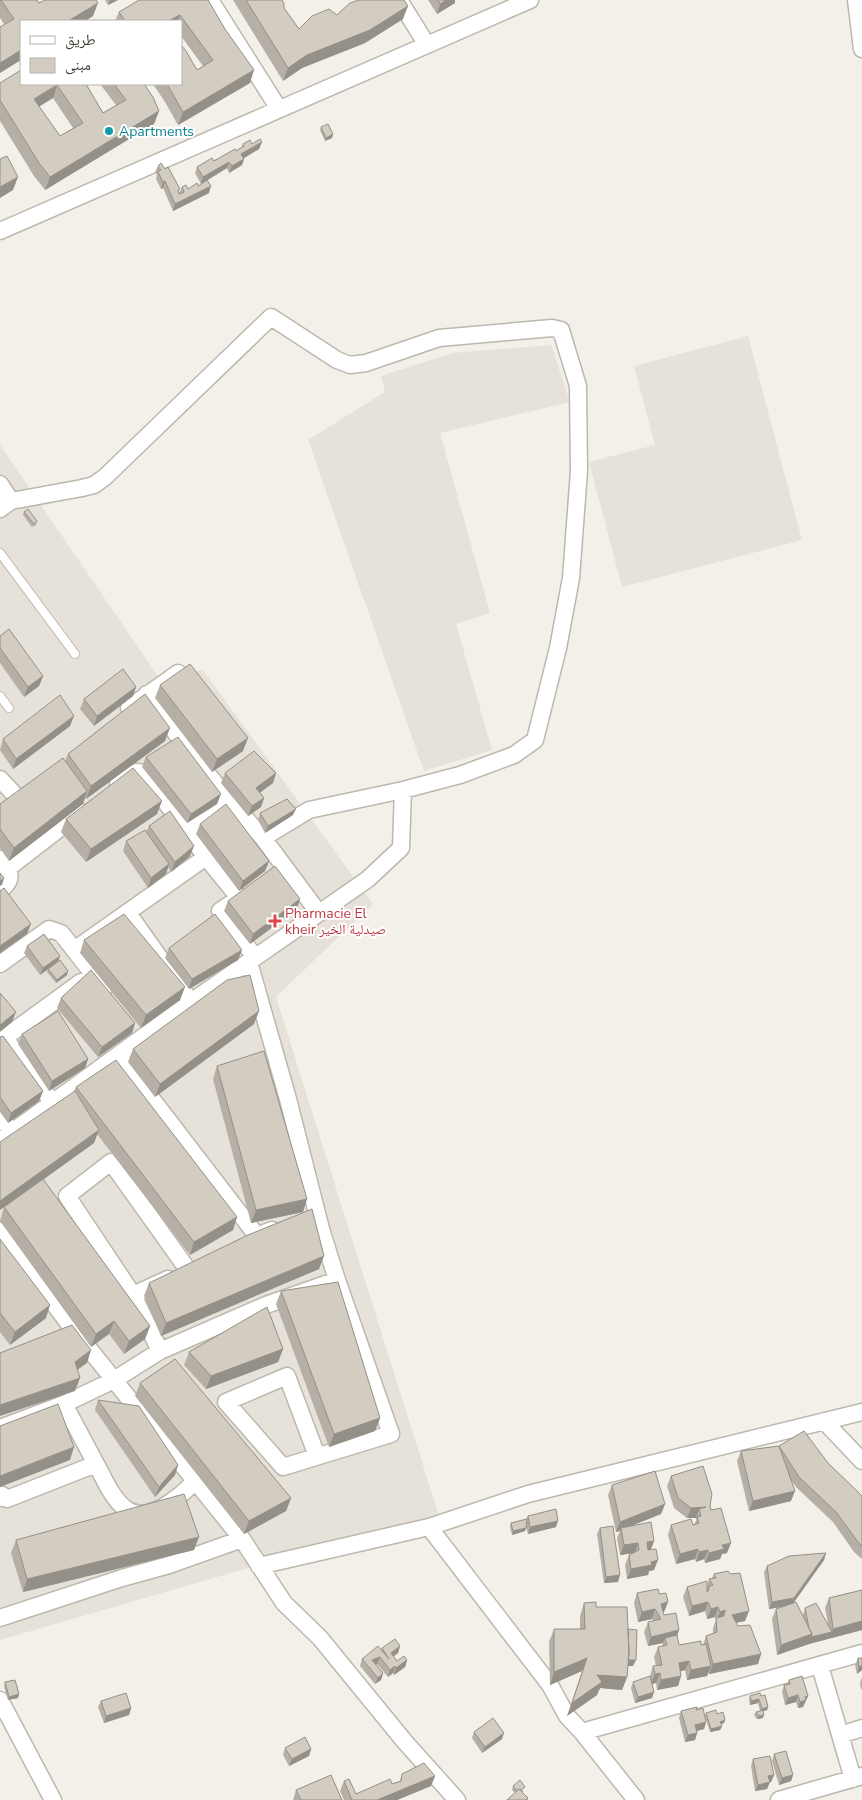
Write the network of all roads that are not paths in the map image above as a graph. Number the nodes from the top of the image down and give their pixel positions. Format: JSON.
{"nodes":[{"id":1,"x":210,"y":0,"type":"edge"},
{"id":2,"x":399,"y":0,"type":"edge"},
{"id":3,"x":530,"y":0,"type":"edge"},
{"id":4,"x":856,"y":0,"type":"edge"},
{"id":5,"x":427,"y":45,"type":"junction"},
{"id":6,"x":862,"y":49,"type":"edge"},
{"id":7,"x":279,"y":110,"type":"junction"},
{"id":8,"x":0,"y":231,"type":"edge"},
{"id":9,"x":0,"y":484,"type":"edge"},
{"id":10,"x":5,"y":505,"type":"edge"},
{"id":11,"x":0,"y":553,"type":"edge"},
{"id":12,"x":75,"y":654,"type":"dead end"},
{"id":13,"x":184,"y":669,"type":"edge"},
{"id":14,"x":147,"y":694,"type":"junction"},
{"id":15,"x":0,"y":696,"type":"edge"},
{"id":16,"x":9,"y":708,"type":"dead end"},
{"id":17,"x":116,"y":718,"type":"edge"},
{"id":18,"x":230,"y":771,"type":"edge"},
{"id":19,"x":0,"y":779,"type":"edge"},
{"id":20,"x":215,"y":782,"type":"junction"},
{"id":21,"x":30,"y":784,"type":"edge"},
{"id":22,"x":109,"y":790,"type":"edge"},
{"id":23,"x":403,"y":790,"type":"junction"},
{"id":24,"x":15,"y":795,"type":"junction"},
{"id":25,"x":229,"y":800,"type":"junction"},
{"id":26,"x":94,"y":802,"type":"edge"},
{"id":27,"x":0,"y":807,"type":"edge"},
{"id":28,"x":188,"y":831,"type":"junction"},
{"id":29,"x":263,"y":838,"type":"junction"},
{"id":30,"x":206,"y":857,"type":"junction"},
{"id":31,"x":3,"y":864,"type":"edge"},
{"id":32,"x":0,"y":891,"type":"edge"},
{"id":33,"x":220,"y":911,"type":"junction"},
{"id":34,"x":318,"y":912,"type":"junction"},
{"id":35,"x":128,"y":913,"type":"junction"},
{"id":36,"x":205,"y":923,"type":"edge"},
{"id":37,"x":174,"y":946,"type":"edge"},
{"id":38,"x":74,"y":950,"type":"junction"},
{"id":39,"x":159,"y":957,"type":"junction"},
{"id":40,"x":252,"y":960,"type":"junction"},
{"id":41,"x":0,"y":964,"type":"edge"},
{"id":42,"x":92,"y":973,"type":"junction"},
{"id":43,"x":115,"y":1002,"type":"edge"},
{"id":44,"x":191,"y":1002,"type":"junction"},
{"id":45,"x":46,"y":1008,"type":"junction"},
{"id":46,"x":11,"y":1010,"type":"edge"},
{"id":47,"x":58,"y":1022,"type":"edge"},
{"id":48,"x":132,"y":1023,"type":"edge"},
{"id":49,"x":22,"y":1024,"type":"junction"},
{"id":50,"x":144,"y":1038,"type":"junction"},
{"id":51,"x":2,"y":1039,"type":"edge"},
{"id":52,"x":119,"y":1056,"type":"junction"},
{"id":53,"x":85,"y":1058,"type":"edge"},
{"id":54,"x":96,"y":1072,"type":"junction"},
{"id":55,"x":54,"y":1103,"type":"junction"},
{"id":56,"x":0,"y":1116,"type":"edge"},
{"id":57,"x":6,"y":1137,"type":"edge"},
{"id":58,"x":288,"y":1224,"type":"edge"},
{"id":59,"x":0,"y":1231,"type":"edge"},
{"id":60,"x":257,"y":1236,"type":"junction"},
{"id":61,"x":240,"y":1245,"type":"edge"},
{"id":62,"x":206,"y":1262,"type":"edge"},
{"id":63,"x":188,"y":1270,"type":"junction"},
{"id":64,"x":336,"y":1280,"type":"junction"},
{"id":65,"x":133,"y":1295,"type":"junction"},
{"id":66,"x":160,"y":1351,"type":"junction"},
{"id":67,"x":114,"y":1380,"type":"junction"},
{"id":68,"x":64,"y":1404,"type":"junction"},
{"id":69,"x":862,"y":1412,"type":"edge"},
{"id":70,"x":824,"y":1421,"type":"junction"},
{"id":71,"x":0,"y":1428,"type":"edge"},
{"id":72,"x":318,"y":1456,"type":"junction"},
{"id":73,"x":862,"y":1462,"type":"edge"},
{"id":74,"x":96,"y":1464,"type":"junction"},
{"id":75,"x":195,"y":1481,"type":"junction"},
{"id":76,"x":0,"y":1498,"type":"edge"},
{"id":77,"x":430,"y":1527,"type":"junction"},
{"id":78,"x":242,"y":1539,"type":"junction"},
{"id":79,"x":259,"y":1566,"type":"junction"},
{"id":80,"x":0,"y":1618,"type":"edge"},
{"id":81,"x":862,"y":1653,"type":"edge"},
{"id":82,"x":820,"y":1666,"type":"junction"},
{"id":83,"x":0,"y":1700,"type":"edge"},
{"id":84,"x":862,"y":1728,"type":"edge"},
{"id":85,"x":582,"y":1732,"type":"junction"},
{"id":86,"x":840,"y":1735,"type":"junction"},
{"id":87,"x":858,"y":1778,"type":"edge"},
{"id":88,"x":53,"y":1800,"type":"edge"},
{"id":89,"x":457,"y":1800,"type":"edge"},
{"id":90,"x":636,"y":1800,"type":"edge"},
{"id":91,"x":779,"y":1800,"type":"edge"}],
"edges":[{"from":1,"to":7,"type":"street"},
{"from":2,"to":5,"type":"street"},
{"from":3,"to":5,"type":"street"},
{"from":4,"to":6,"type":"street"},
{"from":5,"to":7,"type":"street"},
{"from":7,"to":8,"type":"street"},
{"from":9,"to":10,"type":"street"},
{"from":10,"to":23,"type":"street"},
{"from":11,"to":12,"type":"lane"},
{"from":13,"to":14,"type":"street"},
{"from":14,"to":17,"type":"street"},
{"from":14,"to":20,"type":"street"},
{"from":15,"to":16,"type":"lane"},
{"from":18,"to":20,"type":"street"},
{"from":19,"to":24,"type":"street"},
{"from":20,"to":25,"type":"street"},
{"from":21,"to":24,"type":"street"},
{"from":22,"to":28,"type":"street"},
{"from":23,"to":29,"type":"street"},
{"from":23,"to":34,"type":"street"},
{"from":24,"to":27,"type":"street"},
{"from":25,"to":28,"type":"street"},
{"from":25,"to":29,"type":"street"},
{"from":26,"to":31,"type":"street"},
{"from":28,"to":30,"type":"street"},
{"from":29,"to":34,"type":"street"},
{"from":30,"to":33,"type":"street"},
{"from":30,"to":35,"type":"street"},
{"from":31,"to":32,"type":"street"},
{"from":33,"to":36,"type":"street"},
{"from":33,"to":40,"type":"street"},
{"from":34,"to":40,"type":"street"},
{"from":35,"to":38,"type":"street"},
{"from":35,"to":39,"type":"street"},
{"from":37,"to":39,"type":"street"},
{"from":38,"to":41,"type":"street"},
{"from":38,"to":42,"type":"street"},
{"from":39,"to":44,"type":"street"},
{"from":40,"to":44,"type":"street"},
{"from":40,"to":64,"type":"street"},
{"from":42,"to":43,"type":"street"},
{"from":42,"to":45,"type":"street"},
{"from":44,"to":50,"type":"street"},
{"from":45,"to":47,"type":"street"},
{"from":45,"to":49,"type":"street"},
{"from":46,"to":49,"type":"street"},
{"from":48,"to":50,"type":"street"},
{"from":49,"to":51,"type":"street"},
{"from":50,"to":52,"type":"street"},
{"from":51,"to":55,"type":"street"},
{"from":52,"to":54,"type":"street"},
{"from":52,"to":60,"type":"street"},
{"from":53,"to":54,"type":"street"},
{"from":54,"to":55,"type":"street"},
{"from":55,"to":57,"type":"street"},
{"from":56,"to":57,"type":"street"},
{"from":58,"to":60,"type":"street"},
{"from":59,"to":67,"type":"street"},
{"from":60,"to":61,"type":"street"},
{"from":62,"to":63,"type":"street"},
{"from":63,"to":65,"type":"street"},
{"from":63,"to":65,"type":"street"},
{"from":64,"to":66,"type":"street"},
{"from":64,"to":72,"type":"street"},
{"from":65,"to":66,"type":"street"},
{"from":66,"to":67,"type":"street"},
{"from":67,"to":68,"type":"street"},
{"from":67,"to":75,"type":"street"},
{"from":68,"to":71,"type":"street"},
{"from":68,"to":74,"type":"street"},
{"from":69,"to":70,"type":"street"},
{"from":70,"to":73,"type":"street"},
{"from":70,"to":77,"type":"street"},
{"from":72,"to":72,"type":"street"},
{"from":74,"to":75,"type":"street"},
{"from":74,"to":76,"type":"street"},
{"from":75,"to":78,"type":"street"},
{"from":77,"to":79,"type":"street"},
{"from":77,"to":85,"type":"street"},
{"from":78,"to":79,"type":"street"},
{"from":78,"to":80,"type":"street"},
{"from":79,"to":89,"type":"street"},
{"from":81,"to":82,"type":"street"},
{"from":82,"to":85,"type":"street"},
{"from":82,"to":86,"type":"street"},
{"from":83,"to":88,"type":"street"},
{"from":84,"to":86,"type":"street"},
{"from":85,"to":90,"type":"street"},
{"from":86,"to":87,"type":"street"},
{"from":87,"to":91,"type":"street"}]}
